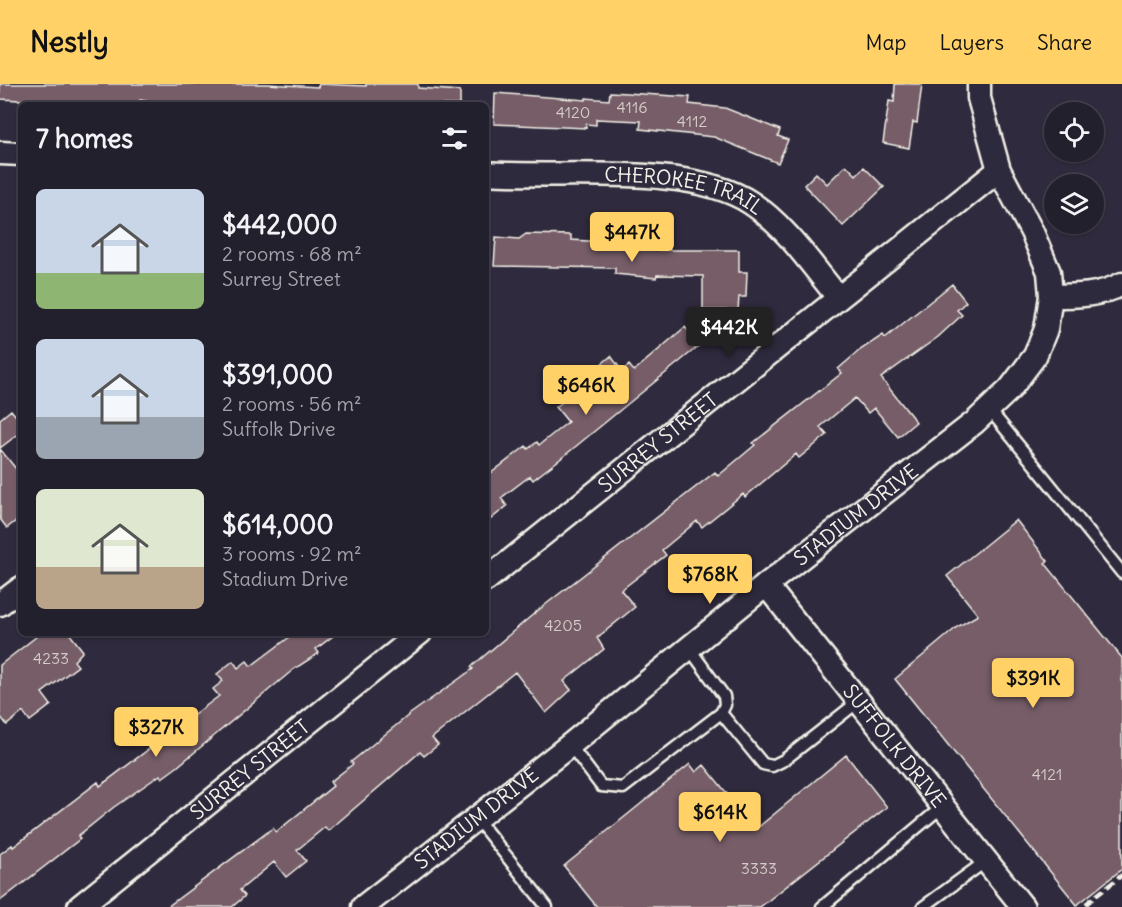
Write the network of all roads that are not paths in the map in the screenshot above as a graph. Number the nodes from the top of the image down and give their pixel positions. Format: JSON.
{"nodes":[{"id":1,"x":978,"y":84,"type":"edge"},
{"id":2,"x":0,"y":153,"type":"edge"},
{"id":3,"x":18,"y":154,"type":"edge"},
{"id":4,"x":999,"y":170,"type":"junction"},
{"id":5,"x":489,"y":173,"type":"edge"},
{"id":6,"x":1122,"y":284,"type":"edge"},
{"id":7,"x":1051,"y":296,"type":"junction"},
{"id":8,"x":838,"y":297,"type":"junction"},
{"id":9,"x":988,"y":409,"type":"junction"},
{"id":10,"x":1122,"y":573,"type":"edge"},
{"id":11,"x":489,"y":578,"type":"edge"},
{"id":12,"x":766,"y":585,"type":"junction"},
{"id":13,"x":18,"y":590,"type":"edge"},
{"id":14,"x":0,"y":604,"type":"edge"},
{"id":15,"x":416,"y":636,"type":"edge"},
{"id":16,"x":689,"y":648,"type":"junction"},
{"id":17,"x":859,"y":701,"type":"junction"},
{"id":18,"x":721,"y":713,"type":"junction"},
{"id":19,"x":570,"y":745,"type":"junction"},
{"id":20,"x":943,"y":806,"type":"junction"},
{"id":21,"x":475,"y":818,"type":"junction"},
{"id":22,"x":986,"y":861,"type":"junction"},
{"id":23,"x":79,"y":907,"type":"edge"},
{"id":24,"x":363,"y":907,"type":"edge"},
{"id":25,"x":547,"y":907,"type":"edge"},
{"id":26,"x":822,"y":907,"type":"edge"},
{"id":27,"x":923,"y":907,"type":"edge"},
{"id":28,"x":1023,"y":907,"type":"edge"}],
"edges":[{"from":1,"to":4,"type":"street"},
{"from":2,"to":3,"type":"street"},
{"from":4,"to":7,"type":"street"},
{"from":4,"to":8,"type":"street","name":"SURREY STREET"},
{"from":5,"to":8,"type":"street","name":"CHEROKEE TRAIL"},
{"from":6,"to":7,"type":"street"},
{"from":7,"to":9,"type":"street","name":"STADIUM DRIVE"},
{"from":8,"to":11,"type":"street","name":"SURREY STREET"},
{"from":9,"to":10,"type":"lane"},
{"from":9,"to":12,"type":"street","name":"STADIUM DRIVE"},
{"from":12,"to":16,"type":"street","name":"STADIUM DRIVE"},
{"from":12,"to":17,"type":"street","name":"SUFFOLK DRIVE"},
{"from":13,"to":14,"type":"street"},
{"from":15,"to":23,"type":"street","name":"SURREY STREET"},
{"from":16,"to":18,"type":"lane"},
{"from":16,"to":19,"type":"street","name":"STADIUM DRIVE"},
{"from":17,"to":18,"type":"lane"},
{"from":17,"to":20,"type":"street","name":"SUFFOLK DRIVE"},
{"from":18,"to":19,"type":"lane"},
{"from":19,"to":21,"type":"street","name":"STADIUM DRIVE"},
{"from":20,"to":22,"type":"street","name":"SUFFOLK DRIVE"},
{"from":20,"to":26,"type":"lane"},
{"from":21,"to":24,"type":"street","name":"STADIUM DRIVE"},
{"from":21,"to":25,"type":"lane"},
{"from":22,"to":27,"type":"lane"},
{"from":22,"to":28,"type":"street","name":"SUFFOLK DRIVE"}]}
